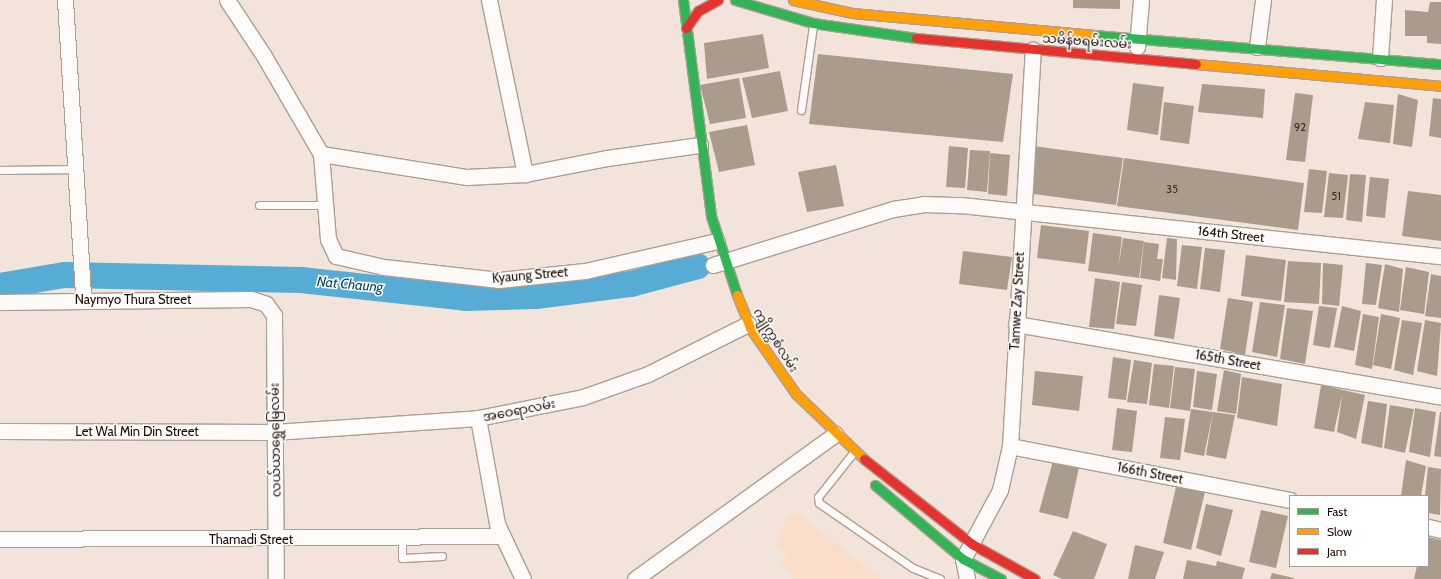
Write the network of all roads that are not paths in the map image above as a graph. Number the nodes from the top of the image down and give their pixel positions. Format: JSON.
{"nodes":[{"id":1,"x":65,"y":0,"type":"edge"},
{"id":2,"x":227,"y":0,"type":"edge"},
{"id":3,"x":489,"y":0,"type":"edge"},
{"id":4,"x":683,"y":0,"type":"edge"},
{"id":5,"x":718,"y":0,"type":"edge"},
{"id":6,"x":735,"y":0,"type":"edge"},
{"id":7,"x":793,"y":0,"type":"edge"},
{"id":8,"x":1141,"y":0,"type":"edge"},
{"id":9,"x":1263,"y":0,"type":"edge"},
{"id":10,"x":1384,"y":0,"type":"edge"},
{"id":11,"x":813,"y":23,"type":"junction"},
{"id":12,"x":686,"y":28,"type":"junction"},
{"id":13,"x":1018,"y":28,"type":"junction"},
{"id":14,"x":1078,"y":34,"type":"junction"},
{"id":15,"x":1138,"y":38,"type":"junction"},
{"id":16,"x":1257,"y":47,"type":"junction"},
{"id":17,"x":1015,"y":48,"type":"junction"},
{"id":18,"x":1033,"y":50,"type":"junction"},
{"id":19,"x":1077,"y":53,"type":"junction"},
{"id":20,"x":1136,"y":57,"type":"junction"},
{"id":21,"x":1380,"y":58,"type":"junction"},
{"id":22,"x":1441,"y":64,"type":"edge"},
{"id":23,"x":1441,"y":86,"type":"edge"},
{"id":24,"x":801,"y":110,"type":"dead end"},
{"id":25,"x":691,"y":146,"type":"junction"},
{"id":26,"x":321,"y":154,"type":"junction"},
{"id":27,"x":76,"y":169,"type":"junction"},
{"id":28,"x":0,"y":170,"type":"edge"},
{"id":29,"x":525,"y":174,"type":"junction"},
{"id":30,"x":259,"y":205,"type":"dead end"},
{"id":31,"x":325,"y":205,"type":"junction"},
{"id":32,"x":1022,"y":211,"type":"junction"},
{"id":33,"x":712,"y":254,"type":"junction"},
{"id":34,"x":1441,"y":256,"type":"edge"},
{"id":35,"x":83,"y":292,"type":"junction"},
{"id":36,"x":0,"y":302,"type":"edge"},
{"id":37,"x":266,"y":304,"type":"joint"},
{"id":38,"x":740,"y":323,"type":"junction"},
{"id":39,"x":1016,"y":324,"type":"junction"},
{"id":40,"x":750,"y":347,"type":"dead end"},
{"id":41,"x":779,"y":389,"type":"dead end"},
{"id":42,"x":1441,"y":396,"type":"edge"},
{"id":43,"x":794,"y":407,"type":"dead end"},
{"id":44,"x":478,"y":418,"type":"junction"},
{"id":45,"x":0,"y":431,"type":"edge"},
{"id":46,"x":274,"y":432,"type":"junction"},
{"id":47,"x":827,"y":437,"type":"junction"},
{"id":48,"x":1010,"y":446,"type":"junction"},
{"id":49,"x":854,"y":452,"type":"junction"},
{"id":50,"x":850,"y":463,"type":"junction"},
{"id":51,"x":865,"y":475,"type":"dead end"},
{"id":52,"x":1289,"y":500,"type":"edge"},
{"id":53,"x":1429,"y":527,"type":"edge"},
{"id":54,"x":1441,"y":530,"type":"edge"},
{"id":55,"x":502,"y":536,"type":"junction"},
{"id":56,"x":402,"y":538,"type":"junction"},
{"id":57,"x":0,"y":539,"type":"edge"},
{"id":58,"x":276,"y":540,"type":"junction"},
{"id":59,"x":972,"y":544,"type":"junction"},
{"id":60,"x":442,"y":556,"type":"dead end"},
{"id":61,"x":963,"y":559,"type":"junction"},
{"id":62,"x":1019,"y":570,"type":"junction"},
{"id":63,"x":276,"y":579,"type":"edge"},
{"id":64,"x":523,"y":579,"type":"edge"},
{"id":65,"x":635,"y":579,"type":"edge"},
{"id":66,"x":940,"y":579,"type":"edge"},
{"id":67,"x":967,"y":579,"type":"edge"},
{"id":68,"x":1001,"y":579,"type":"edge"},
{"id":69,"x":1015,"y":579,"type":"edge"},
{"id":70,"x":1035,"y":579,"type":"edge"}],
"edges":[{"from":1,"to":27,"type":"street"},
{"from":2,"to":26,"type":"street"},
{"from":3,"to":29,"type":"street"},
{"from":4,"to":12,"type":"main road","name":"ကျိုက္ကစံလမ်း"},
{"from":5,"to":12,"type":"main road"},
{"from":6,"to":11,"type":"main road","name":"သမိန်ဗရမ်းလမ်း"},
{"from":7,"to":13,"type":"main road","name":"သမိန်ဗရမ်းလမ်း"},
{"from":8,"to":15,"type":"street"},
{"from":9,"to":16,"type":"street"},
{"from":10,"to":21,"type":"street"},
{"from":11,"to":17,"type":"main road","name":"သမိန်ဗရမ်းလမ်း"},
{"from":11,"to":24,"type":"lane"},
{"from":12,"to":25,"type":"main road","name":"ကျိုက္ကစံလမ်း"},
{"from":13,"to":14,"type":"main road","name":"သမိန်ဗရမ်းလမ်း"},
{"from":13,"to":17,"type":"main road"},
{"from":14,"to":15,"type":"main road","name":"သမိန်ဗရမ်းလမ်း"},
{"from":14,"to":19,"type":"main road"},
{"from":15,"to":16,"type":"main road","name":"သမိန်ဗရမ်းလမ်း"},
{"from":15,"to":20,"type":"street"},
{"from":16,"to":21,"type":"main road","name":"သမိန်ဗရမ်းလမ်း"},
{"from":17,"to":18,"type":"main road","name":"သမိန်ဗရမ်းလမ်း"},
{"from":18,"to":19,"type":"main road","name":"သမိန်ဗရမ်းလမ်း"},
{"from":18,"to":32,"type":"street","name":"Tamwe Zay Street"},
{"from":19,"to":20,"type":"main road","name":"သမိန်ဗရမ်းလမ်း"},
{"from":20,"to":23,"type":"main road","name":"သမိန်ဗရမ်းလမ်း"},
{"from":21,"to":22,"type":"main road","name":"သမိန်ဗရမ်းလမ်း"},
{"from":25,"to":29,"type":"street"},
{"from":25,"to":33,"type":"main road","name":"ကျိုက္ကစံလမ်း"},
{"from":26,"to":29,"type":"street"},
{"from":26,"to":31,"type":"street"},
{"from":27,"to":28,"type":"lane"},
{"from":27,"to":35,"type":"street"},
{"from":30,"to":31,"type":"lane"},
{"from":31,"to":33,"type":"street","name":"Kyaung Street"},
{"from":32,"to":33,"type":"street","name":"164th Street"},
{"from":32,"to":34,"type":"street","name":"164th Street"},
{"from":32,"to":39,"type":"street","name":"Tamwe Zay Street"},
{"from":33,"to":38,"type":"main road","name":"ကျိုက္ကစံလမ်း"},
{"from":35,"to":36,"type":"street","name":"Naymyo Thura Street"},
{"from":35,"to":37,"type":"street","name":"Naymyo Thura Street"},
{"from":37,"to":46,"type":"street","name":"လယ်ယာရွှေမြေလမ်း"},
{"from":38,"to":40,"type":"main road","name":"ကျိုက္ကစံလမ်း"},
{"from":38,"to":44,"type":"street","name":"အဝေရာလမ်း"},
{"from":38,"to":47,"type":"main road","name":"ကျိုက္ကစံလမ်း"},
{"from":39,"to":42,"type":"street","name":"165th Street"},
{"from":39,"to":48,"type":"street","name":"Tamwe Zay Street"},
{"from":41,"to":43,"type":"main road","name":"ကျိုက္ကစံလမ်း"},
{"from":44,"to":46,"type":"street","name":"အဝေရာလမ်း"},
{"from":44,"to":55,"type":"street"},
{"from":45,"to":46,"type":"street","name":"Let Wal Min Din Street"},
{"from":46,"to":58,"type":"street","name":"လယ်ယာရွှေမြေလမ်း"},
{"from":47,"to":49,"type":"main road","name":"ကျိုက္ကစံလမ်း"},
{"from":47,"to":50,"type":"main road","name":"ကျိုက္ကစံလမ်း"},
{"from":47,"to":65,"type":"street"},
{"from":48,"to":52,"type":"street","name":"166th Street"},
{"from":48,"to":59,"type":"street","name":"Tamwe Zay Street"},
{"from":49,"to":50,"type":"lane"},
{"from":49,"to":59,"type":"main road","name":"ကျိုက္ကစံလမ်း"},
{"from":50,"to":66,"type":"lane"},
{"from":51,"to":61,"type":"main road"},
{"from":53,"to":54,"type":"street"},
{"from":55,"to":56,"type":"street","name":"Thamadi Street"},
{"from":55,"to":64,"type":"street"},
{"from":56,"to":58,"type":"street","name":"Thamadi Street"},
{"from":56,"to":60,"type":"lane"},
{"from":57,"to":58,"type":"street","name":"Thamadi Street"},
{"from":58,"to":63,"type":"street","name":"လယ်ယာရွှေမြေလမ်း"},
{"from":59,"to":61,"type":"street","name":"Tamwe Zay Street"},
{"from":59,"to":62,"type":"main road","name":"ကျိုက္ကစံလမ်း"},
{"from":61,"to":67,"type":"street"},
{"from":61,"to":68,"type":"main road"},
{"from":62,"to":69,"type":"lane"},
{"from":62,"to":70,"type":"main road","name":"ကျိုက္ကစံလမ်း"}]}
